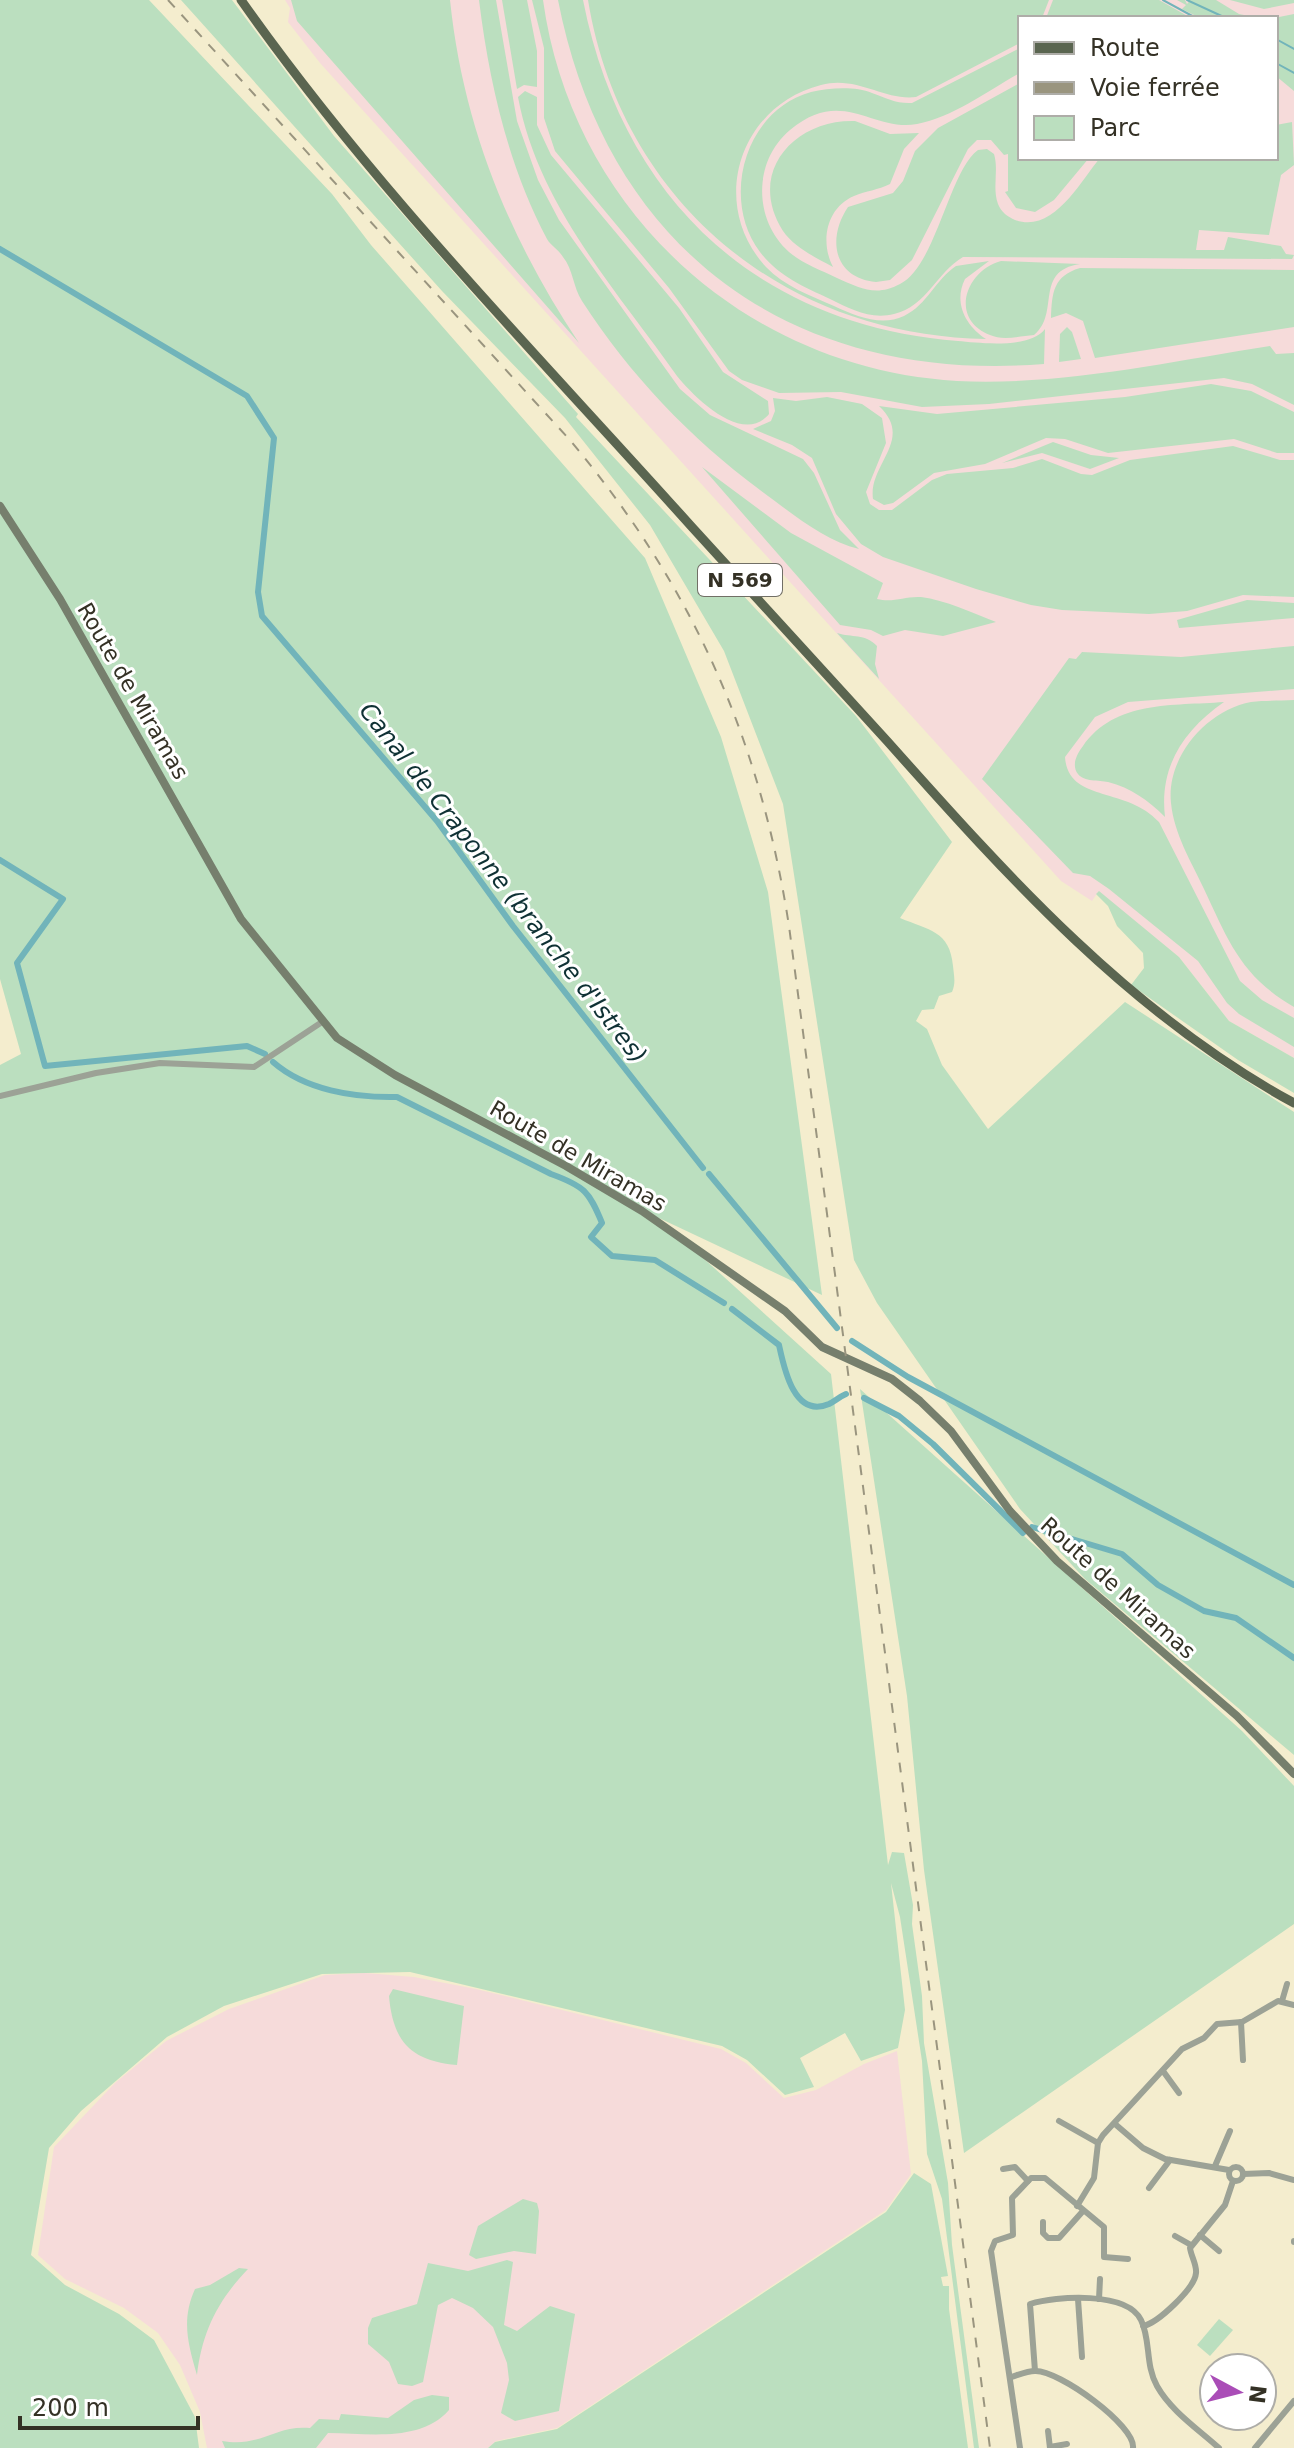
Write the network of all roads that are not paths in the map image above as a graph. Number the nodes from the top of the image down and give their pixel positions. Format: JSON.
{"nodes":[{"id":1,"x":241,"y":0,"type":"edge"},
{"id":2,"x":0,"y":506,"type":"edge"},
{"id":3,"x":322,"y":1022,"type":"junction"},
{"id":4,"x":0,"y":1096,"type":"edge"},
{"id":5,"x":1294,"y":1103,"type":"edge"},
{"id":6,"x":1293,"y":1772,"type":"edge"},
{"id":7,"x":1287,"y":1984,"type":"dead end"},
{"id":8,"x":1282,"y":2001,"type":"junction"},
{"id":9,"x":1294,"y":2005,"type":"edge"},
{"id":10,"x":1241,"y":2022,"type":"junction"},
{"id":11,"x":1243,"y":2060,"type":"dead end"},
{"id":12,"x":1163,"y":2071,"type":"junction"},
{"id":13,"x":1179,"y":2093,"type":"dead end"},
{"id":14,"x":1059,"y":2121,"type":"dead end"},
{"id":15,"x":1115,"y":2124,"type":"junction"},
{"id":16,"x":1230,"y":2131,"type":"dead end"},
{"id":17,"x":1098,"y":2143,"type":"junction"},
{"id":18,"x":1170,"y":2160,"type":"junction"},
{"id":19,"x":1215,"y":2166,"type":"junction"},
{"id":20,"x":1003,"y":2169,"type":"dead end"},
{"id":21,"x":1229,"y":2170,"type":"junction"},
{"id":22,"x":1243,"y":2174,"type":"junction"},
{"id":23,"x":1294,"y":2180,"type":"edge"},
{"id":24,"x":1028,"y":2181,"type":"junction"},
{"id":25,"x":1233,"y":2181,"type":"junction"},
{"id":26,"x":1149,"y":2188,"type":"dead end"},
{"id":27,"x":1080,"y":2209,"type":"junction"},
{"id":28,"x":1043,"y":2222,"type":"dead end"},
{"id":29,"x":1200,"y":2235,"type":"junction"},
{"id":30,"x":1175,"y":2236,"type":"dead end"},
{"id":31,"x":1191,"y":2245,"type":"junction"},
{"id":32,"x":1219,"y":2251,"type":"dead end"},
{"id":33,"x":1128,"y":2259,"type":"dead end"},
{"id":34,"x":1100,"y":2279,"type":"dead end"},
{"id":35,"x":1078,"y":2299,"type":"junction"},
{"id":36,"x":1099,"y":2299,"type":"junction"},
{"id":37,"x":1143,"y":2326,"type":"junction"},
{"id":38,"x":1082,"y":2357,"type":"dead end"},
{"id":39,"x":1035,"y":2371,"type":"junction"},
{"id":40,"x":1011,"y":2377,"type":"junction"},
{"id":41,"x":1294,"y":2401,"type":"edge"},
{"id":42,"x":1291,"y":2410,"type":"edge"},
{"id":43,"x":1048,"y":2431,"type":"dead end"},
{"id":44,"x":1211,"y":2441,"type":"junction"},
{"id":45,"x":1067,"y":2444,"type":"dead end"},
{"id":46,"x":1020,"y":2448,"type":"edge"},
{"id":47,"x":1050,"y":2448,"type":"edge"},
{"id":48,"x":1133,"y":2448,"type":"edge"},
{"id":49,"x":1204,"y":2448,"type":"edge"},
{"id":50,"x":1219,"y":2448,"type":"edge"},
{"id":51,"x":1255,"y":2448,"type":"edge"}],
"edges":[{"from":1,"to":5,"type":"main road","number":"N 569"},
{"from":2,"to":3,"type":"main road","name":"Route de Miramas"},
{"from":3,"to":4,"type":"street"},
{"from":3,"to":6,"type":"main road","name":"Route de Miramas"},
{"from":7,"to":8,"type":"street"},
{"from":8,"to":9,"type":"street"},
{"from":8,"to":10,"type":"street"},
{"from":10,"to":11,"type":"street"},
{"from":10,"to":12,"type":"street"},
{"from":12,"to":13,"type":"street"},
{"from":12,"to":15,"type":"street"},
{"from":14,"to":17,"type":"street"},
{"from":15,"to":17,"type":"street"},
{"from":15,"to":18,"type":"street"},
{"from":16,"to":19,"type":"street"},
{"from":17,"to":27,"type":"street"},
{"from":18,"to":19,"type":"street"},
{"from":18,"to":26,"type":"street"},
{"from":19,"to":21,"type":"street"},
{"from":20,"to":24,"type":"street"},
{"from":21,"to":22,"type":"street"},
{"from":21,"to":25,"type":"street"},
{"from":22,"to":23,"type":"street"},
{"from":22,"to":25,"type":"street"},
{"from":24,"to":27,"type":"street"},
{"from":24,"to":40,"type":"street"},
{"from":25,"to":29,"type":"street"},
{"from":27,"to":28,"type":"street"},
{"from":27,"to":33,"type":"street"},
{"from":29,"to":31,"type":"street"},
{"from":29,"to":32,"type":"street"},
{"from":30,"to":31,"type":"street"},
{"from":31,"to":37,"type":"street"},
{"from":34,"to":36,"type":"street"},
{"from":35,"to":36,"type":"street"},
{"from":35,"to":38,"type":"street"},
{"from":35,"to":39,"type":"street"},
{"from":36,"to":37,"type":"street"},
{"from":37,"to":44,"type":"street"},
{"from":39,"to":40,"type":"street"},
{"from":39,"to":48,"type":"street"},
{"from":40,"to":46,"type":"street"},
{"from":41,"to":42,"type":"street"},
{"from":42,"to":51,"type":"street"},
{"from":43,"to":47,"type":"street"},
{"from":44,"to":49,"type":"street"},
{"from":44,"to":50,"type":"street"},
{"from":45,"to":47,"type":"street"}]}
